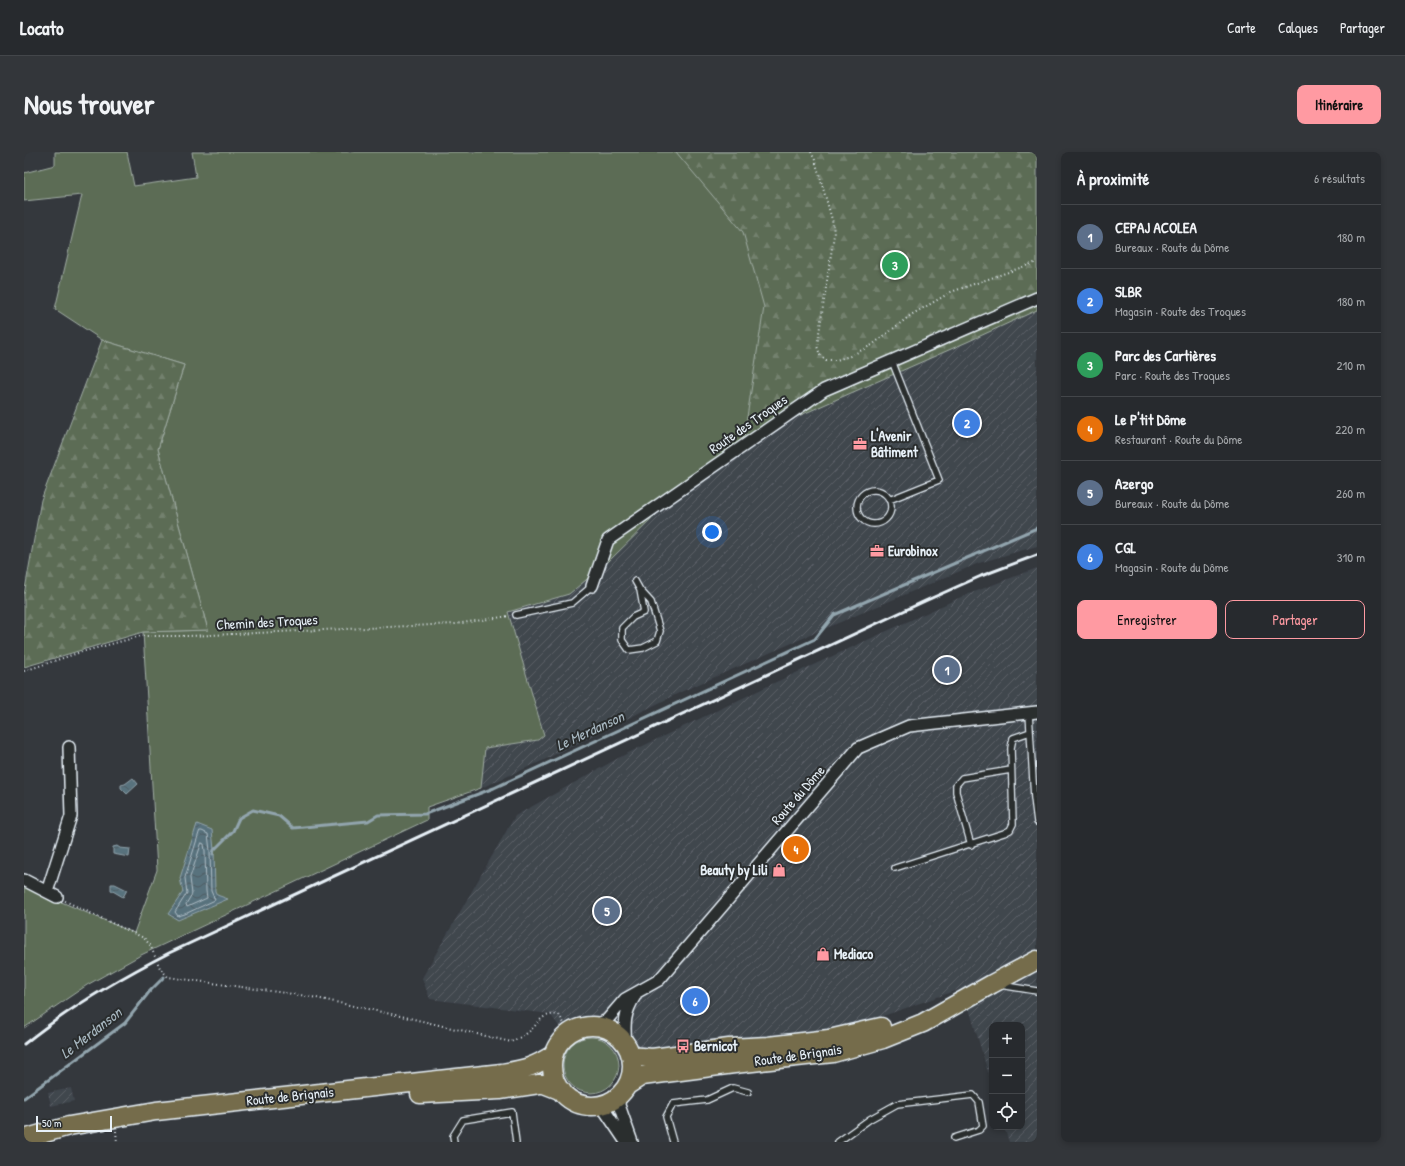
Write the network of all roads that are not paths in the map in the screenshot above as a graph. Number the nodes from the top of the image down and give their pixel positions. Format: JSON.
{"nodes":[{"id":1,"x":1037,"y":298,"type":"edge"},
{"id":2,"x":892,"y":361,"type":"junction"},
{"id":3,"x":890,"y":500,"type":"junction"},
{"id":4,"x":634,"y":580,"type":"dead end"},
{"id":5,"x":592,"y":586,"type":"joint"},
{"id":6,"x":640,"y":590,"type":"junction"},
{"id":7,"x":516,"y":615,"type":"road end"},
{"id":8,"x":1033,"y":712,"type":"edge"},
{"id":9,"x":1030,"y":732,"type":"junction"},
{"id":10,"x":69,"y":747,"type":"dead end"},
{"id":11,"x":1012,"y":770,"type":"junction"},
{"id":12,"x":1035,"y":798,"type":"edge"},
{"id":13,"x":1037,"y":822,"type":"edge"},
{"id":14,"x":971,"y":844,"type":"junction"},
{"id":15,"x":895,"y":868,"type":"dead end"},
{"id":16,"x":24,"y":880,"type":"edge"},
{"id":17,"x":1037,"y":960,"type":"edge"},
{"id":18,"x":992,"y":984,"type":"junction"},
{"id":19,"x":1037,"y":991,"type":"edge"},
{"id":20,"x":636,"y":994,"type":"junction"},
{"id":21,"x":961,"y":1001,"type":"junction"},
{"id":22,"x":596,"y":1025,"type":"junction"},
{"id":23,"x":629,"y":1050,"type":"junction"},
{"id":24,"x":554,"y":1054,"type":"junction"},
{"id":25,"x":624,"y":1090,"type":"junction"},
{"id":26,"x":562,"y":1091,"type":"junction"},
{"id":27,"x":748,"y":1092,"type":"dead end"},
{"id":28,"x":601,"y":1105,"type":"junction"},
{"id":29,"x":116,"y":1135,"type":"edge"},
{"id":30,"x":954,"y":1138,"type":"dead end"},
{"id":31,"x":24,"y":1139,"type":"edge"},
{"id":32,"x":53,"y":1142,"type":"edge"},
{"id":33,"x":454,"y":1142,"type":"edge"},
{"id":34,"x":516,"y":1142,"type":"edge"},
{"id":35,"x":626,"y":1142,"type":"edge"},
{"id":36,"x":632,"y":1142,"type":"edge"},
{"id":37,"x":673,"y":1142,"type":"edge"},
{"id":38,"x":838,"y":1142,"type":"edge"}],
"edges":[{"from":1,"to":2,"type":"street","name":"Route des Troques"},
{"from":2,"to":3,"type":"lane"},
{"from":2,"to":5,"type":"street","name":"Route des Troques"},
{"from":3,"to":3,"type":"lane"},
{"from":4,"to":6,"type":"lane"},
{"from":5,"to":7,"type":"lane","name":"Route des Troques"},
{"from":6,"to":6,"type":"lane"},
{"from":8,"to":9,"type":"lane"},
{"from":8,"to":20,"type":"street","name":"Route du Dôme"},
{"from":9,"to":11,"type":"lane"},
{"from":9,"to":12,"type":"lane"},
{"from":10,"to":16,"type":"street"},
{"from":11,"to":14,"type":"lane"},
{"from":11,"to":14,"type":"lane"},
{"from":12,"to":13,"type":"lane"},
{"from":14,"to":15,"type":"lane"},
{"from":17,"to":18,"type":"main road","name":"Route de Brignais"},
{"from":18,"to":19,"type":"lane"},
{"from":18,"to":21,"type":"main road","name":"Route de Brignais"},
{"from":20,"to":22,"type":"street","name":"Route du Dôme"},
{"from":20,"to":23,"type":"street"},
{"from":21,"to":23,"type":"main road","name":"Route de Brignais"},
{"from":21,"to":25,"type":"main road","name":"Route de Brignais"},
{"from":22,"to":23,"type":"main road"},
{"from":22,"to":24,"type":"main road"},
{"from":23,"to":25,"type":"main road"},
{"from":24,"to":26,"type":"main road"},
{"from":24,"to":31,"type":"main road","name":"Route de Brignais"},
{"from":25,"to":28,"type":"main road"},
{"from":25,"to":36,"type":"street"},
{"from":26,"to":28,"type":"main road"},
{"from":26,"to":29,"type":"main road","name":"Route de Brignais"},
{"from":27,"to":37,"type":"lane"},
{"from":28,"to":35,"type":"street"},
{"from":29,"to":32,"type":"main road","name":"Route de Brignais"},
{"from":30,"to":38,"type":"lane"},
{"from":33,"to":34,"type":"lane"}]}
